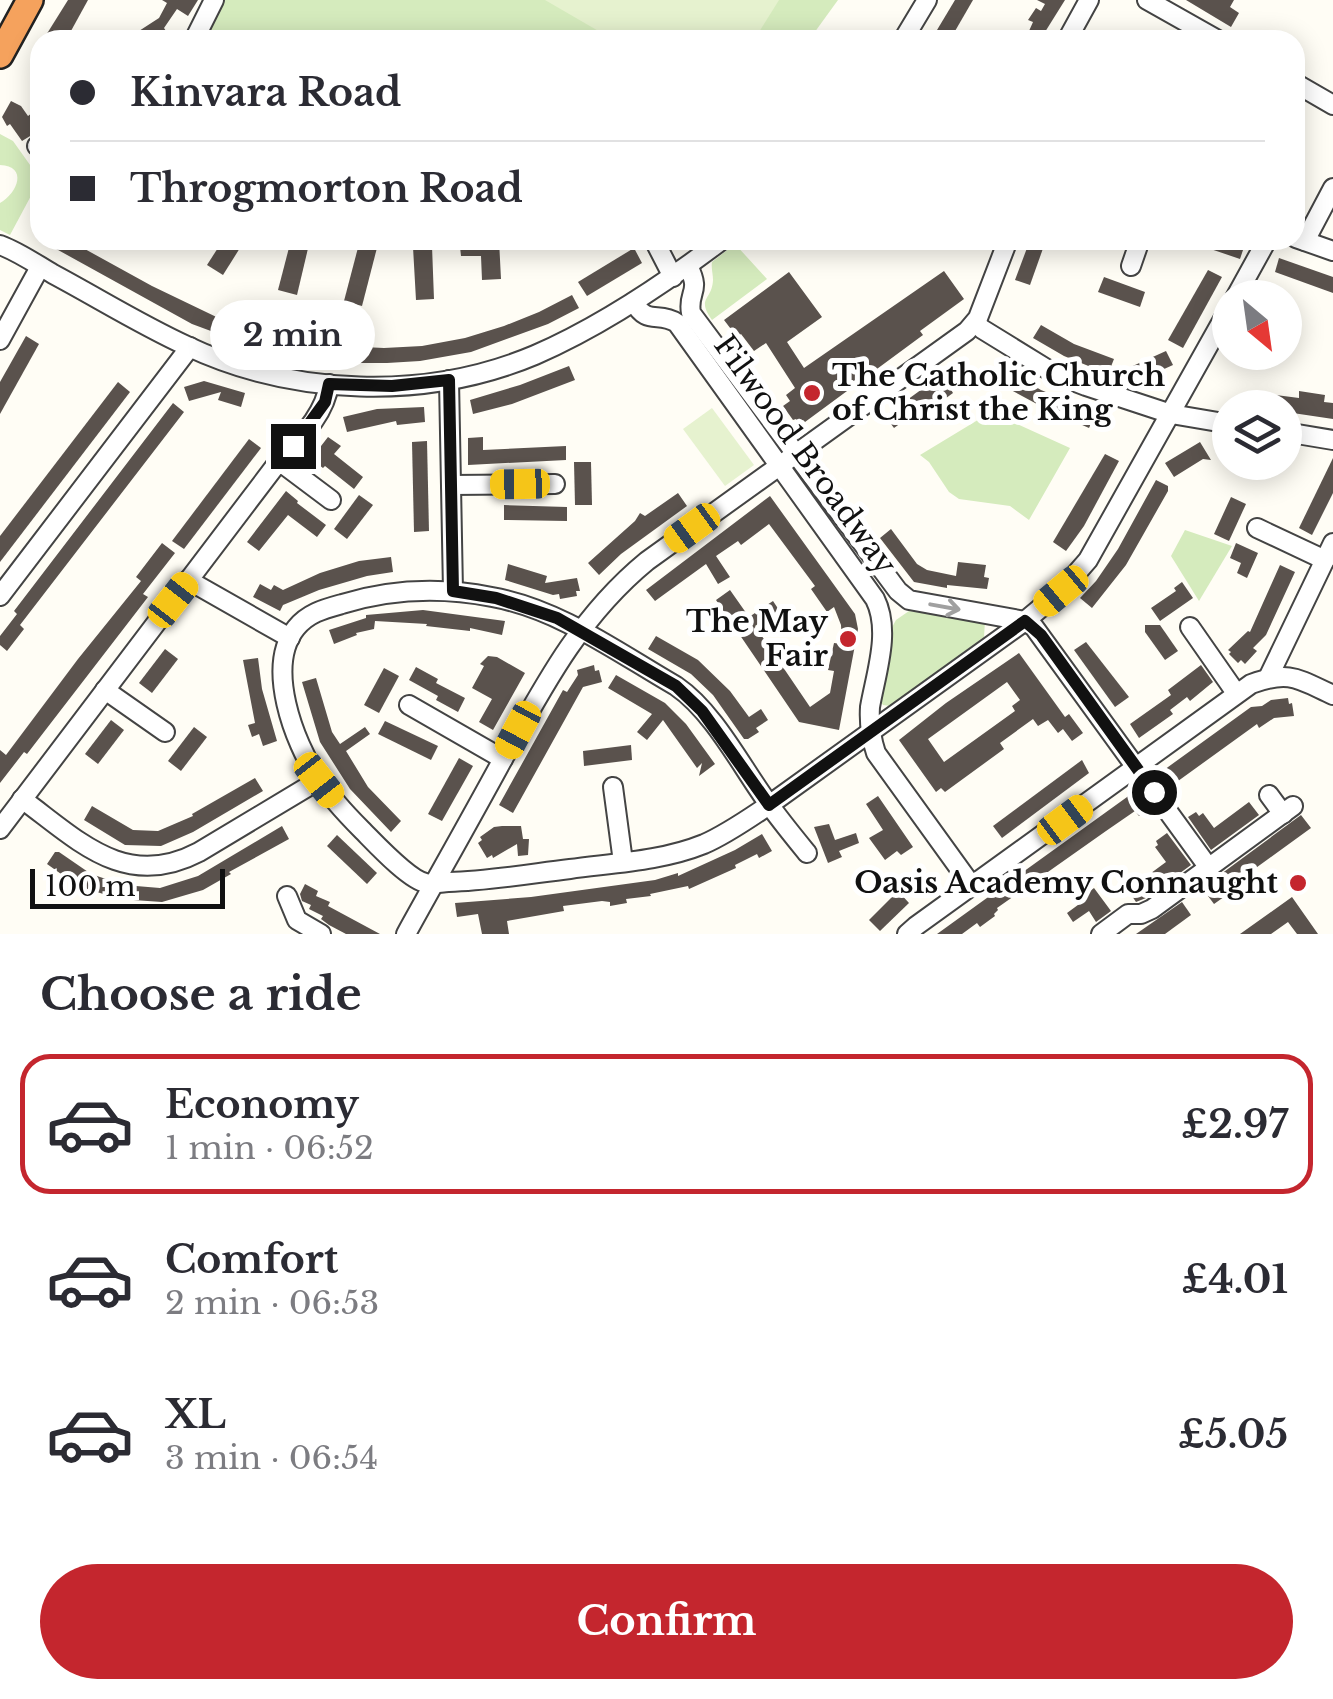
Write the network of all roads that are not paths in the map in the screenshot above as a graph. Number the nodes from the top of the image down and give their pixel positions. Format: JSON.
{"nodes":[{"id":1,"x":30,"y":0,"type":"edge"},
{"id":2,"x":214,"y":0,"type":"edge"},
{"id":3,"x":927,"y":0,"type":"edge"},
{"id":4,"x":1089,"y":0,"type":"edge"},
{"id":5,"x":1147,"y":0,"type":"edge"},
{"id":6,"x":199,"y":30,"type":"edge"},
{"id":7,"x":909,"y":30,"type":"edge"},
{"id":8,"x":1073,"y":30,"type":"edge"},
{"id":9,"x":1200,"y":30,"type":"edge"},
{"id":10,"x":0,"y":55,"type":"edge"},
{"id":11,"x":1305,"y":90,"type":"edge"},
{"id":12,"x":1333,"y":105,"type":"edge"},
{"id":13,"x":1333,"y":188,"type":"edge"},
{"id":14,"x":1305,"y":231,"type":"edge"},
{"id":15,"x":1305,"y":241,"type":"edge"},
{"id":16,"x":0,"y":245,"type":"edge"},
{"id":17,"x":662,"y":250,"type":"edge"},
{"id":18,"x":708,"y":250,"type":"edge"},
{"id":19,"x":1004,"y":250,"type":"edge"},
{"id":20,"x":1137,"y":250,"type":"edge"},
{"id":21,"x":1261,"y":250,"type":"edge"},
{"id":22,"x":1333,"y":251,"type":"edge"},
{"id":23,"x":40,"y":266,"type":"junction"},
{"id":24,"x":1131,"y":266,"type":"dead end"},
{"id":25,"x":680,"y":271,"type":"junction"},
{"id":26,"x":1245,"y":280,"type":"edge"},
{"id":27,"x":634,"y":302,"type":"junction"},
{"id":28,"x":976,"y":322,"type":"junction"},
{"id":29,"x":0,"y":340,"type":"edge"},
{"id":30,"x":1212,"y":340,"type":"edge"},
{"id":31,"x":190,"y":348,"type":"junction"},
{"id":32,"x":449,"y":380,"type":"junction"},
{"id":33,"x":329,"y":384,"type":"junction"},
{"id":34,"x":1171,"y":414,"type":"junction"},
{"id":35,"x":1212,"y":421,"type":"edge"},
{"id":36,"x":1302,"y":435,"type":"edge"},
{"id":37,"x":1333,"y":440,"type":"edge"},
{"id":38,"x":795,"y":454,"type":"junction"},
{"id":39,"x":280,"y":461,"type":"junction"},
{"id":40,"x":779,"y":466,"type":"junction"},
{"id":41,"x":554,"y":484,"type":"dead end"},
{"id":42,"x":451,"y":485,"type":"junction"},
{"id":43,"x":330,"y":500,"type":"dead end"},
{"id":44,"x":1256,"y":528,"type":"dead end"},
{"id":45,"x":1329,"y":552,"type":"edge"},
{"id":46,"x":188,"y":580,"type":"junction"},
{"id":47,"x":453,"y":591,"type":"junction"},
{"id":48,"x":0,"y":596,"type":"edge"},
{"id":49,"x":1025,"y":621,"type":"junction"},
{"id":50,"x":1190,"y":627,"type":"dead end"},
{"id":51,"x":579,"y":630,"type":"junction"},
{"id":52,"x":290,"y":638,"type":"junction"},
{"id":53,"x":1268,"y":678,"type":"junction"},
{"id":54,"x":106,"y":690,"type":"junction"},
{"id":55,"x":1236,"y":693,"type":"junction"},
{"id":56,"x":1333,"y":695,"type":"edge"},
{"id":57,"x":408,"y":706,"type":"dead end"},
{"id":58,"x":165,"y":732,"type":"dead end"},
{"id":59,"x":871,"y":732,"type":"junction"},
{"id":60,"x":503,"y":759,"type":"junction"},
{"id":61,"x":1136,"y":768,"type":"junction"},
{"id":62,"x":319,"y":780,"type":"junction"},
{"id":63,"x":614,"y":787,"type":"dead end"},
{"id":64,"x":1269,"y":796,"type":"dead end"},
{"id":65,"x":22,"y":799,"type":"junction"},
{"id":66,"x":769,"y":805,"type":"junction"},
{"id":67,"x":0,"y":829,"type":"edge"},
{"id":68,"x":806,"y":853,"type":"dead end"},
{"id":69,"x":623,"y":862,"type":"junction"},
{"id":70,"x":1209,"y":868,"type":"junction"},
{"id":71,"x":435,"y":882,"type":"junction"},
{"id":72,"x":972,"y":886,"type":"junction"},
{"id":73,"x":286,"y":896,"type":"dead end"},
{"id":74,"x":322,"y":934,"type":"edge"},
{"id":75,"x":406,"y":934,"type":"edge"},
{"id":76,"x":907,"y":934,"type":"edge"},
{"id":77,"x":1101,"y":934,"type":"edge"}],
"edges":[{"from":1,"to":10,"type":"highway"},
{"from":2,"to":6,"type":"street"},
{"from":3,"to":7,"type":"street"},
{"from":4,"to":8,"type":"street"},
{"from":5,"to":9,"type":"street"},
{"from":11,"to":12,"type":"street"},
{"from":13,"to":14,"type":"street"},
{"from":15,"to":22,"type":"street"},
{"from":16,"to":23,"type":"street"},
{"from":17,"to":25,"type":"street"},
{"from":18,"to":25,"type":"street"},
{"from":19,"to":28,"type":"street"},
{"from":20,"to":24,"type":"street"},
{"from":21,"to":26,"type":"street"},
{"from":23,"to":29,"type":"street"},
{"from":23,"to":31,"type":"street"},
{"from":25,"to":27,"type":"street"},
{"from":25,"to":38,"type":"street","name":"Filwood Broadway"},
{"from":27,"to":32,"type":"street"},
{"from":27,"to":40,"type":"street","name":"Filwood Broadway"},
{"from":28,"to":34,"type":"street"},
{"from":28,"to":38,"type":"street"},
{"from":30,"to":34,"type":"street"},
{"from":31,"to":33,"type":"street"},
{"from":31,"to":48,"type":"street"},
{"from":32,"to":33,"type":"street"},
{"from":32,"to":42,"type":"street"},
{"from":33,"to":39,"type":"street"},
{"from":34,"to":35,"type":"street"},
{"from":34,"to":49,"type":"street"},
{"from":36,"to":37,"type":"street"},
{"from":38,"to":40,"type":"street"},
{"from":38,"to":49,"type":"street","name":"Filwood Broadway","one_way":true},
{"from":39,"to":43,"type":"street"},
{"from":39,"to":46,"type":"street"},
{"from":40,"to":51,"type":"street"},
{"from":40,"to":59,"type":"street","name":"Filwood Broadway"},
{"from":41,"to":42,"type":"street"},
{"from":42,"to":47,"type":"street"},
{"from":44,"to":45,"type":"street"},
{"from":45,"to":53,"type":"street"},
{"from":46,"to":52,"type":"street"},
{"from":46,"to":54,"type":"street"},
{"from":47,"to":51,"type":"street"},
{"from":47,"to":52,"type":"street"},
{"from":49,"to":59,"type":"street"},
{"from":49,"to":61,"type":"street"},
{"from":50,"to":55,"type":"street"},
{"from":51,"to":60,"type":"street"},
{"from":51,"to":66,"type":"street"},
{"from":52,"to":62,"type":"street"},
{"from":53,"to":55,"type":"street"},
{"from":53,"to":56,"type":"street"},
{"from":54,"to":58,"type":"street"},
{"from":54,"to":65,"type":"street"},
{"from":55,"to":61,"type":"street"},
{"from":57,"to":60,"type":"street"},
{"from":59,"to":66,"type":"street"},
{"from":59,"to":72,"type":"street"},
{"from":60,"to":71,"type":"street"},
{"from":61,"to":70,"type":"street"},
{"from":61,"to":72,"type":"street"},
{"from":62,"to":65,"type":"street"},
{"from":62,"to":71,"type":"street"},
{"from":63,"to":69,"type":"street"},
{"from":64,"to":70,"type":"street"},
{"from":65,"to":67,"type":"street"},
{"from":66,"to":68,"type":"street"},
{"from":66,"to":69,"type":"street"},
{"from":69,"to":71,"type":"street"},
{"from":70,"to":77,"type":"street"},
{"from":71,"to":75,"type":"street"},
{"from":72,"to":76,"type":"street"},
{"from":73,"to":74,"type":"street"}]}
